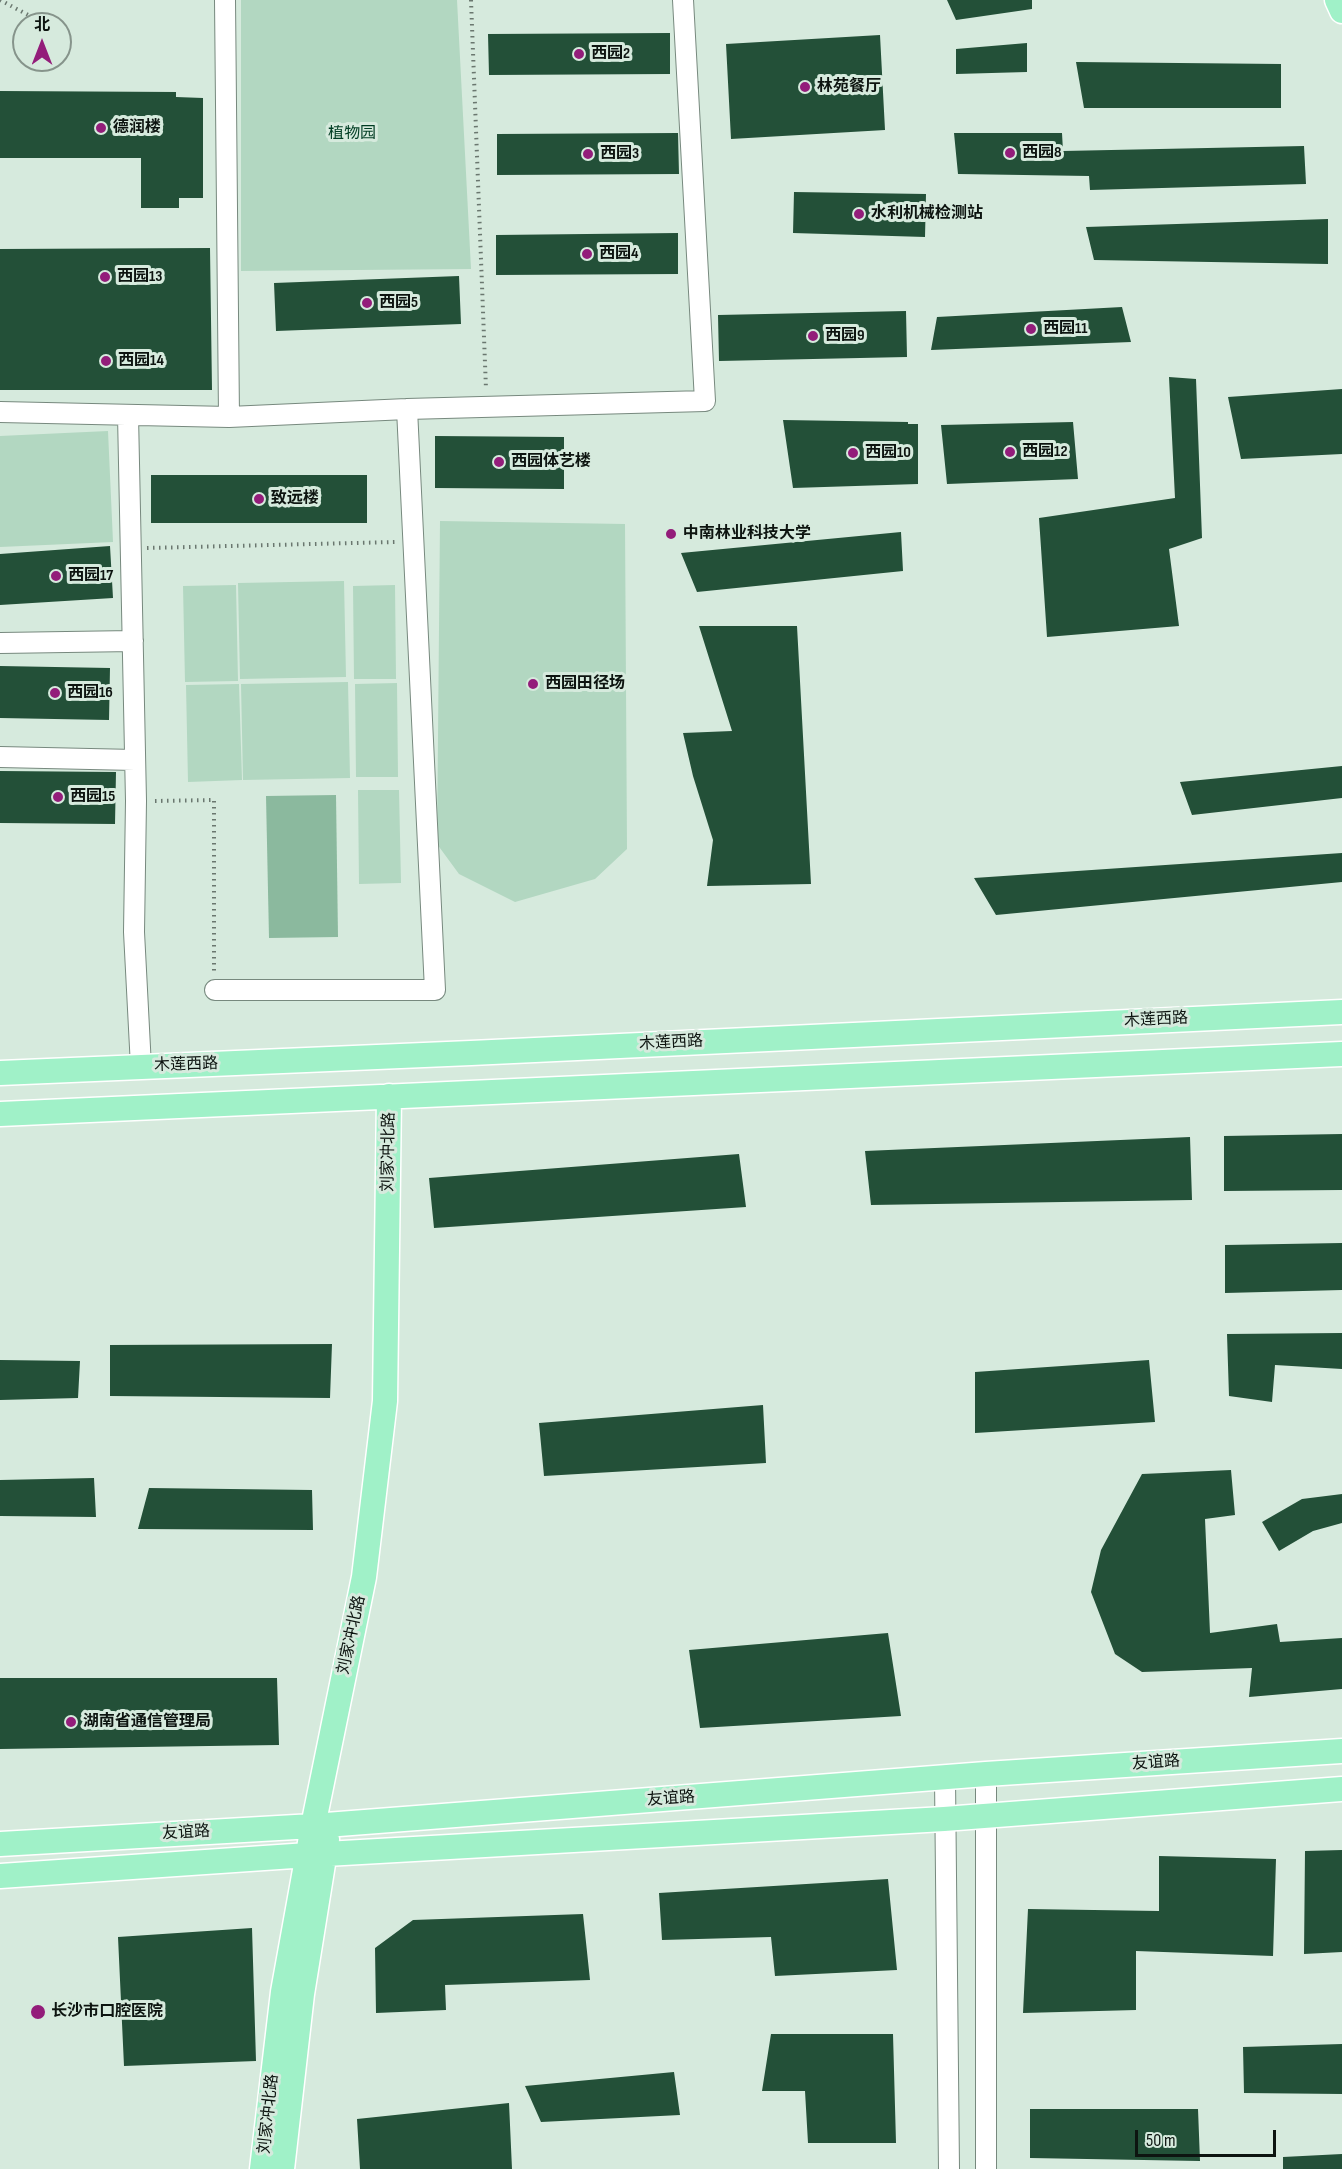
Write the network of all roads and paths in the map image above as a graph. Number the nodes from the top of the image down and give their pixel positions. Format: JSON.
{"nodes":[{"id":1,"x":0,"y":0,"type":"edge"},
{"id":2,"x":225,"y":0,"type":"edge"},
{"id":3,"x":471,"y":0,"type":"edge"},
{"id":4,"x":683,"y":0,"type":"edge"},
{"id":5,"x":1337,"y":0,"type":"edge"},
{"id":6,"x":1342,"y":11,"type":"edge"},
{"id":7,"x":22,"y":12,"type":"edge"},
{"id":8,"x":487,"y":406,"type":"junction"},
{"id":9,"x":408,"y":409,"type":"junction"},
{"id":10,"x":0,"y":412,"type":"edge"},
{"id":11,"x":128,"y":415,"type":"junction"},
{"id":12,"x":229,"y":417,"type":"junction"},
{"id":13,"x":414,"y":541,"type":"junction"},
{"id":14,"x":131,"y":548,"type":"junction"},
{"id":15,"x":133,"y":641,"type":"junction"},
{"id":16,"x":0,"y":643,"type":"edge"},
{"id":17,"x":0,"y":757,"type":"edge"},
{"id":18,"x":135,"y":760,"type":"junction"},
{"id":19,"x":136,"y":801,"type":"junction"},
{"id":20,"x":214,"y":990,"type":"joint"},
{"id":21,"x":1342,"y":1012,"type":"edge"},
{"id":22,"x":1342,"y":1054,"type":"edge"},
{"id":23,"x":141,"y":1067,"type":"junction"},
{"id":24,"x":0,"y":1072,"type":"edge"},
{"id":25,"x":394,"y":1096,"type":"junction"},
{"id":26,"x":0,"y":1114,"type":"edge"},
{"id":27,"x":1342,"y":1750,"type":"edge"},
{"id":28,"x":986,"y":1774,"type":"junction"},
{"id":29,"x":945,"y":1778,"type":"junction"},
{"id":30,"x":1342,"y":1789,"type":"edge"},
{"id":31,"x":986,"y":1816,"type":"junction"},
{"id":32,"x":945,"y":1819,"type":"junction"},
{"id":33,"x":321,"y":1825,"type":"junction"},
{"id":34,"x":0,"y":1844,"type":"edge"},
{"id":35,"x":316,"y":1855,"type":"junction"},
{"id":36,"x":0,"y":1876,"type":"edge"},
{"id":37,"x":262,"y":2169,"type":"edge"},
{"id":38,"x":282,"y":2169,"type":"edge"},
{"id":39,"x":949,"y":2169,"type":"edge"},
{"id":40,"x":986,"y":2169,"type":"edge"}],
"edges":[{"from":1,"to":7,"type":"path"},
{"from":2,"to":12,"type":"street"},
{"from":3,"to":8,"type":"path"},
{"from":4,"to":8,"type":"street"},
{"from":5,"to":6,"type":"main road"},
{"from":8,"to":9,"type":"street"},
{"from":9,"to":12,"type":"street"},
{"from":9,"to":13,"type":"street"},
{"from":10,"to":11,"type":"street"},
{"from":11,"to":12,"type":"street"},
{"from":11,"to":14,"type":"street"},
{"from":13,"to":14,"type":"path"},
{"from":13,"to":20,"type":"street"},
{"from":14,"to":15,"type":"street"},
{"from":15,"to":16,"type":"street"},
{"from":15,"to":18,"type":"street"},
{"from":17,"to":18,"type":"street"},
{"from":18,"to":19,"type":"street"},
{"from":19,"to":20,"type":"path"},
{"from":19,"to":23,"type":"street"},
{"from":21,"to":23,"type":"main road","name":"木莲西路"},
{"from":22,"to":25,"type":"main road"},
{"from":23,"to":24,"type":"main road","name":"木莲西路"},
{"from":25,"to":26,"type":"main road"},
{"from":25,"to":33,"type":"main road","name":"刘家冲北路"},
{"from":27,"to":28,"type":"main road","name":"友谊路"},
{"from":28,"to":29,"type":"main road","name":"友谊路"},
{"from":28,"to":31,"type":"street"},
{"from":29,"to":32,"type":"street"},
{"from":29,"to":33,"type":"main road","name":"友谊路"},
{"from":30,"to":31,"type":"main road","name":"友谊路"},
{"from":31,"to":32,"type":"main road","name":"友谊路"},
{"from":31,"to":40,"type":"street"},
{"from":32,"to":35,"type":"main road","name":"友谊路"},
{"from":32,"to":39,"type":"street"},
{"from":33,"to":34,"type":"main road","name":"友谊路"},
{"from":33,"to":35,"type":"main road","name":"刘家冲北路"},
{"from":35,"to":36,"type":"main road","name":"友谊路"},
{"from":35,"to":37,"type":"main road","name":"刘家冲北路"},
{"from":35,"to":38,"type":"main road","name":"刘家冲北路"}]}
